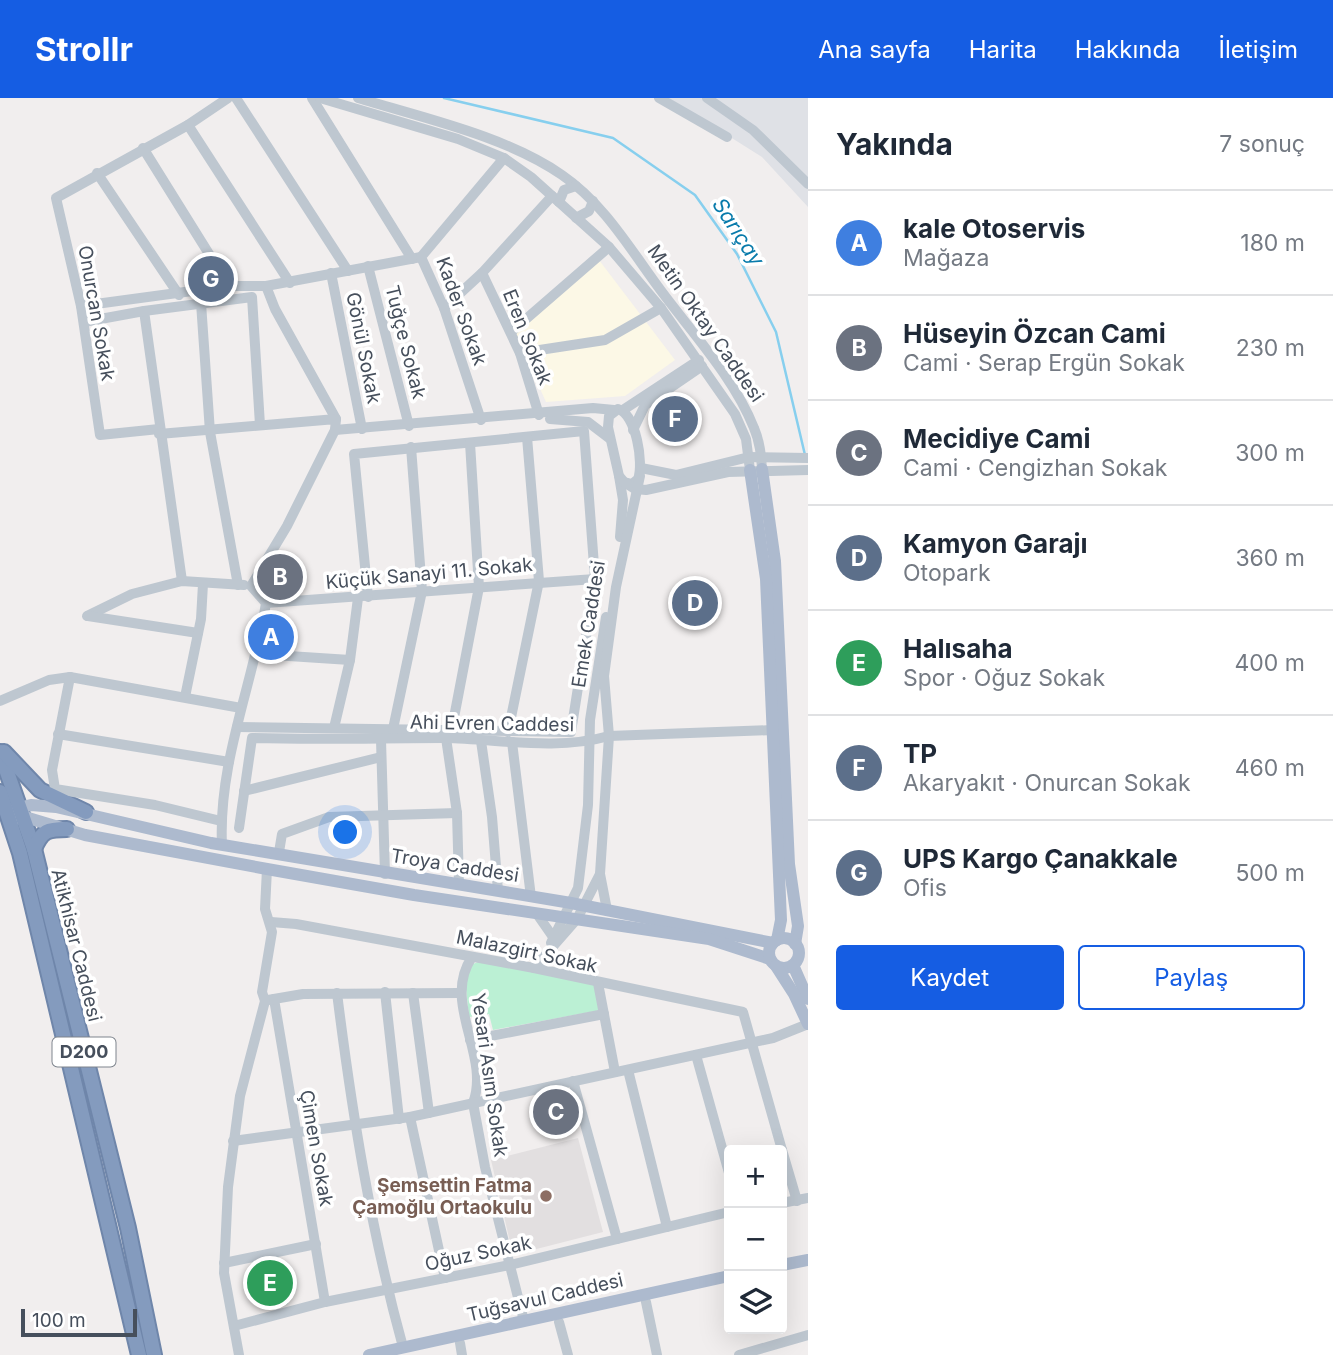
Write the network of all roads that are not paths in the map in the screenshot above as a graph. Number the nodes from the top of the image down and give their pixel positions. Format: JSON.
{"nodes":[{"id":1,"x":228,"y":98,"type":"edge"},
{"id":2,"x":236,"y":98,"type":"edge"},
{"id":3,"x":312,"y":98,"type":"edge"},
{"id":4,"x":320,"y":98,"type":"edge"},
{"id":5,"x":358,"y":98,"type":"edge"},
{"id":6,"x":659,"y":98,"type":"edge"},
{"id":7,"x":707,"y":98,"type":"edge"},
{"id":8,"x":188,"y":125,"type":"junction"},
{"id":9,"x":727,"y":137,"type":"dead end"},
{"id":10,"x":143,"y":148,"type":"junction"},
{"id":11,"x":504,"y":158,"type":"junction"},
{"id":12,"x":97,"y":173,"type":"junction"},
{"id":13,"x":808,"y":184,"type":"edge"},
{"id":14,"x":576,"y":186,"type":"junction"},
{"id":15,"x":555,"y":199,"type":"junction"},
{"id":16,"x":593,"y":201,"type":"junction"},
{"id":17,"x":576,"y":218,"type":"junction"},
{"id":18,"x":609,"y":247,"type":"junction"},
{"id":19,"x":417,"y":258,"type":"junction"},
{"id":20,"x":368,"y":266,"type":"junction"},
{"id":21,"x":348,"y":271,"type":"junction"},
{"id":22,"x":331,"y":273,"type":"junction"},
{"id":23,"x":482,"y":274,"type":"junction"},
{"id":24,"x":290,"y":283,"type":"junction"},
{"id":25,"x":229,"y":286,"type":"junction"},
{"id":26,"x":266,"y":286,"type":"junction"},
{"id":27,"x":179,"y":295,"type":"junction"},
{"id":28,"x":201,"y":303,"type":"junction"},
{"id":29,"x":81,"y":306,"type":"junction"},
{"id":30,"x":444,"y":308,"type":"junction"},
{"id":31,"x":661,"y":308,"type":"junction"},
{"id":32,"x":144,"y":311,"type":"junction"},
{"id":33,"x":84,"y":322,"type":"junction"},
{"id":34,"x":511,"y":332,"type":"junction"},
{"id":35,"x":520,"y":353,"type":"junction"},
{"id":36,"x":700,"y":363,"type":"junction"},
{"id":37,"x":618,"y":410,"type":"junction"},
{"id":38,"x":539,"y":415,"type":"junction"},
{"id":39,"x":481,"y":419,"type":"junction"},
{"id":40,"x":260,"y":425,"type":"junction"},
{"id":41,"x":336,"y":425,"type":"junction"},
{"id":42,"x":409,"y":426,"type":"junction"},
{"id":43,"x":362,"y":429,"type":"junction"},
{"id":44,"x":633,"y":430,"type":"junction"},
{"id":45,"x":159,"y":431,"type":"junction"},
{"id":46,"x":210,"y":432,"type":"junction"},
{"id":47,"x":527,"y":438,"type":"junction"},
{"id":48,"x":611,"y":440,"type":"junction"},
{"id":49,"x":470,"y":443,"type":"junction"},
{"id":50,"x":411,"y":447,"type":"junction"},
{"id":51,"x":808,"y":458,"type":"edge"},
{"id":52,"x":759,"y":463,"type":"junction"},
{"id":53,"x":808,"y":470,"type":"edge"},
{"id":54,"x":640,"y":472,"type":"junction"},
{"id":55,"x":622,"y":479,"type":"junction"},
{"id":56,"x":639,"y":489,"type":"junction"},
{"id":57,"x":596,"y":579,"type":"junction"},
{"id":58,"x":182,"y":581,"type":"junction"},
{"id":59,"x":539,"y":581,"type":"junction"},
{"id":60,"x":203,"y":584,"type":"junction"},
{"id":61,"x":238,"y":585,"type":"junction"},
{"id":62,"x":251,"y":586,"type":"junction"},
{"id":63,"x":479,"y":587,"type":"junction"},
{"id":64,"x":422,"y":591,"type":"junction"},
{"id":65,"x":363,"y":597,"type":"junction"},
{"id":66,"x":266,"y":603,"type":"junction"},
{"id":67,"x":198,"y":633,"type":"junction"},
{"id":68,"x":258,"y":654,"type":"junction"},
{"id":69,"x":351,"y":660,"type":"junction"},
{"id":70,"x":69,"y":677,"type":"junction"},
{"id":71,"x":185,"y":697,"type":"junction"},
{"id":72,"x":0,"y":701,"type":"edge"},
{"id":73,"x":241,"y":708,"type":"junction"},
{"id":74,"x":237,"y":726,"type":"junction"},
{"id":75,"x":334,"y":728,"type":"junction"},
{"id":76,"x":452,"y":728,"type":"junction"},
{"id":77,"x":393,"y":729,"type":"junction"},
{"id":78,"x":773,"y":730,"type":"junction"},
{"id":79,"x":58,"y":734,"type":"junction"},
{"id":80,"x":609,"y":736,"type":"junction"},
{"id":81,"x":510,"y":737,"type":"junction"},
{"id":82,"x":446,"y":738,"type":"junction"},
{"id":83,"x":381,"y":740,"type":"junction"},
{"id":84,"x":481,"y":741,"type":"junction"},
{"id":85,"x":589,"y":742,"type":"junction"},
{"id":86,"x":0,"y":746,"type":"edge"},
{"id":87,"x":0,"y":752,"type":"edge"},
{"id":88,"x":381,"y":757,"type":"junction"},
{"id":89,"x":229,"y":762,"type":"junction"},
{"id":90,"x":244,"y":791,"type":"junction"},
{"id":91,"x":0,"y":792,"type":"edge"},
{"id":92,"x":86,"y":812,"type":"junction"},
{"id":93,"x":457,"y":813,"type":"junction"},
{"id":94,"x":16,"y":814,"type":"junction"},
{"id":95,"x":382,"y":814,"type":"junction"},
{"id":96,"x":221,"y":821,"type":"junction"},
{"id":97,"x":239,"y":828,"type":"dead end"},
{"id":98,"x":67,"y":829,"type":"junction"},
{"id":99,"x":222,"y":845,"type":"junction"},
{"id":100,"x":34,"y":849,"type":"junction"},
{"id":101,"x":279,"y":852,"type":"junction"},
{"id":102,"x":267,"y":869,"type":"junction"},
{"id":103,"x":385,"y":874,"type":"junction"},
{"id":104,"x":600,"y":874,"type":"junction"},
{"id":105,"x":459,"y":884,"type":"junction"},
{"id":106,"x":498,"y":891,"type":"junction"},
{"id":107,"x":531,"y":897,"type":"junction"},
{"id":108,"x":565,"y":902,"type":"junction"},
{"id":109,"x":585,"y":907,"type":"junction"},
{"id":110,"x":607,"y":910,"type":"junction"},
{"id":111,"x":537,"y":914,"type":"junction"},
{"id":112,"x":562,"y":916,"type":"junction"},
{"id":113,"x":578,"y":919,"type":"junction"},
{"id":114,"x":271,"y":922,"type":"junction"},
{"id":115,"x":551,"y":942,"type":"junction"},
{"id":116,"x":775,"y":942,"type":"junction"},
{"id":117,"x":800,"y":947,"type":"edge"},
{"id":118,"x":472,"y":957,"type":"junction"},
{"id":119,"x":773,"y":962,"type":"junction"},
{"id":120,"x":799,"y":964,"type":"edge"},
{"id":121,"x":534,"y":968,"type":"junction"},
{"id":122,"x":598,"y":983,"type":"junction"},
{"id":123,"x":385,"y":992,"type":"junction"},
{"id":124,"x":337,"y":993,"type":"junction"},
{"id":125,"x":413,"y":993,"type":"junction"},
{"id":126,"x":459,"y":993,"type":"junction"},
{"id":127,"x":808,"y":999,"type":"edge"},
{"id":128,"x":270,"y":1000,"type":"junction"},
{"id":129,"x":604,"y":1014,"type":"junction"},
{"id":130,"x":808,"y":1024,"type":"edge"},
{"id":131,"x":470,"y":1040,"type":"junction"},
{"id":132,"x":750,"y":1043,"type":"junction"},
{"id":133,"x":696,"y":1055,"type":"junction"},
{"id":134,"x":628,"y":1070,"type":"junction"},
{"id":135,"x":615,"y":1072,"type":"junction"},
{"id":136,"x":573,"y":1081,"type":"junction"},
{"id":137,"x":473,"y":1103,"type":"junction"},
{"id":138,"x":429,"y":1113,"type":"junction"},
{"id":139,"x":411,"y":1117,"type":"junction"},
{"id":140,"x":399,"y":1119,"type":"junction"},
{"id":141,"x":354,"y":1124,"type":"junction"},
{"id":142,"x":297,"y":1131,"type":"junction"},
{"id":143,"x":233,"y":1141,"type":"junction"},
{"id":144,"x":781,"y":1145,"type":"edge"},
{"id":145,"x":724,"y":1155,"type":"edge"},
{"id":146,"x":787,"y":1167,"type":"edge"},
{"id":147,"x":808,"y":1198,"type":"edge"},
{"id":148,"x":797,"y":1201,"type":"junction"},
{"id":149,"x":787,"y":1202,"type":"edge"},
{"id":150,"x":724,"y":1213,"type":"edge"},
{"id":151,"x":667,"y":1227,"type":"junction"},
{"id":152,"x":617,"y":1239,"type":"junction"},
{"id":153,"x":316,"y":1244,"type":"junction"},
{"id":154,"x":808,"y":1260,"type":"edge"},
{"id":155,"x":224,"y":1263,"type":"junction"},
{"id":156,"x":787,"y":1264,"type":"edge"},
{"id":157,"x":510,"y":1265,"type":"junction"},
{"id":158,"x":808,"y":1268,"type":"edge"},
{"id":159,"x":787,"y":1272,"type":"edge"},
{"id":160,"x":724,"y":1277,"type":"edge"},
{"id":161,"x":445,"y":1278,"type":"junction"},
{"id":162,"x":724,"y":1285,"type":"edge"},
{"id":163,"x":387,"y":1290,"type":"junction"},
{"id":164,"x":325,"y":1302,"type":"junction"},
{"id":165,"x":646,"y":1302,"type":"junction"},
{"id":166,"x":524,"y":1321,"type":"junction"},
{"id":167,"x":559,"y":1322,"type":"junction"},
{"id":168,"x":234,"y":1326,"type":"junction"},
{"id":169,"x":808,"y":1335,"type":"edge"},
{"id":170,"x":461,"y":1349,"type":"edge"},
{"id":171,"x":403,"y":1351,"type":"edge"},
{"id":172,"x":139,"y":1355,"type":"edge"},
{"id":173,"x":154,"y":1355,"type":"edge"},
{"id":174,"x":239,"y":1355,"type":"edge"},
{"id":175,"x":369,"y":1355,"type":"edge"},
{"id":176,"x":568,"y":1355,"type":"edge"},
{"id":177,"x":657,"y":1355,"type":"edge"},
{"id":178,"x":739,"y":1355,"type":"edge"}],
"edges":[{"from":1,"to":8,"type":"street"},
{"from":2,"to":21,"type":"street"},
{"from":3,"to":19,"type":"street"},
{"from":4,"to":11,"type":"street","name":"Metin Oktay Caddesi"},
{"from":5,"to":14,"type":"street","name":"Metin Oktay Caddesi"},
{"from":6,"to":9,"type":"street"},
{"from":7,"to":13,"type":"street"},
{"from":8,"to":10,"type":"street"},
{"from":8,"to":24,"type":"street"},
{"from":10,"to":12,"type":"street"},
{"from":10,"to":25,"type":"street"},
{"from":11,"to":15,"type":"street","name":"Metin Oktay Caddesi"},
{"from":11,"to":19,"type":"street","name":"Kader Sokak"},
{"from":12,"to":27,"type":"street"},
{"from":12,"to":29,"type":"street","name":"Onurcan Sokak"},
{"from":14,"to":15,"type":"street"},
{"from":14,"to":16,"type":"street","name":"Metin Oktay Caddesi"},
{"from":15,"to":17,"type":"street","name":"Metin Oktay Caddesi"},
{"from":15,"to":23,"type":"street"},
{"from":16,"to":17,"type":"street"},
{"from":16,"to":52,"type":"street","name":"Metin Oktay Caddesi"},
{"from":17,"to":18,"type":"street","name":"Metin Oktay Caddesi"},
{"from":18,"to":31,"type":"street","name":"Metin Oktay Caddesi"},
{"from":18,"to":34,"type":"street"},
{"from":19,"to":20,"type":"street"},
{"from":19,"to":30,"type":"street","name":"Kader Sokak"},
{"from":20,"to":21,"type":"street"},
{"from":20,"to":42,"type":"street","name":"Tuğçe Sokak"},
{"from":21,"to":22,"type":"street"},
{"from":22,"to":24,"type":"street"},
{"from":22,"to":43,"type":"street","name":"Gönül Sokak"},
{"from":23,"to":30,"type":"street"},
{"from":23,"to":34,"type":"street","name":"Eren Sokak"},
{"from":24,"to":26,"type":"street"},
{"from":25,"to":26,"type":"street"},
{"from":25,"to":27,"type":"street"},
{"from":26,"to":41,"type":"street"},
{"from":27,"to":29,"type":"street"},
{"from":28,"to":32,"type":"street"},
{"from":28,"to":40,"type":"street"},
{"from":28,"to":46,"type":"street"},
{"from":29,"to":33,"type":"street","name":"Onurcan Sokak"},
{"from":30,"to":39,"type":"street","name":"Kader Sokak"},
{"from":31,"to":35,"type":"street"},
{"from":31,"to":36,"type":"street","name":"Metin Oktay Caddesi"},
{"from":32,"to":33,"type":"street"},
{"from":32,"to":45,"type":"street"},
{"from":33,"to":45,"type":"street","name":"Onurcan Sokak"},
{"from":34,"to":35,"type":"street","name":"Eren Sokak"},
{"from":35,"to":38,"type":"street","name":"Eren Sokak"},
{"from":36,"to":37,"type":"street"},
{"from":36,"to":44,"type":"street"},
{"from":36,"to":52,"type":"street","name":"Metin Oktay Caddesi"},
{"from":37,"to":38,"type":"street"},
{"from":37,"to":44,"type":"street"},
{"from":37,"to":48,"type":"street","name":"Emek Caddesi"},
{"from":38,"to":39,"type":"street"},
{"from":38,"to":48,"type":"street"},
{"from":39,"to":42,"type":"street"},
{"from":40,"to":41,"type":"street"},
{"from":40,"to":46,"type":"street"},
{"from":41,"to":43,"type":"street"},
{"from":41,"to":62,"type":"street"},
{"from":42,"to":43,"type":"street"},
{"from":44,"to":54,"type":"street"},
{"from":45,"to":46,"type":"street"},
{"from":45,"to":58,"type":"street"},
{"from":46,"to":61,"type":"street"},
{"from":47,"to":49,"type":"street"},
{"from":47,"to":57,"type":"street"},
{"from":47,"to":59,"type":"street"},
{"from":48,"to":55,"type":"street","name":"Emek Caddesi"},
{"from":49,"to":50,"type":"street"},
{"from":49,"to":63,"type":"street"},
{"from":50,"to":64,"type":"street"},
{"from":50,"to":65,"type":"street"},
{"from":51,"to":52,"type":"street"},
{"from":52,"to":53,"type":"street"},
{"from":52,"to":54,"type":"street"},
{"from":52,"to":56,"type":"street"},
{"from":52,"to":78,"type":"main road","name":"Metin Oktay Caddesi"},
{"from":52,"to":117,"type":"main road","name":"Metin Oktay Caddesi"},
{"from":54,"to":55,"type":"street"},
{"from":54,"to":56,"type":"street"},
{"from":55,"to":56,"type":"street"},
{"from":55,"to":85,"type":"street","name":"Emek Caddesi"},
{"from":56,"to":80,"type":"street"},
{"from":57,"to":59,"type":"street","name":"Küçük Sanayi 11. Sokak"},
{"from":57,"to":81,"type":"street"},
{"from":58,"to":60,"type":"street"},
{"from":58,"to":67,"type":"street"},
{"from":59,"to":63,"type":"street","name":"Küçük Sanayi 11. Sokak"},
{"from":59,"to":81,"type":"street"},
{"from":60,"to":61,"type":"street"},
{"from":60,"to":67,"type":"street"},
{"from":61,"to":62,"type":"street"},
{"from":62,"to":66,"type":"street"},
{"from":63,"to":64,"type":"street","name":"Küçük Sanayi 11. Sokak"},
{"from":63,"to":76,"type":"street"},
{"from":64,"to":65,"type":"street","name":"Küçük Sanayi 11. Sokak"},
{"from":64,"to":77,"type":"street"},
{"from":65,"to":66,"type":"street","name":"Küçük Sanayi 11. Sokak"},
{"from":65,"to":69,"type":"street"},
{"from":66,"to":68,"type":"street"},
{"from":67,"to":71,"type":"street"},
{"from":68,"to":69,"type":"street"},
{"from":68,"to":73,"type":"street"},
{"from":69,"to":75,"type":"street"},
{"from":70,"to":71,"type":"street"},
{"from":70,"to":72,"type":"street"},
{"from":70,"to":79,"type":"street"},
{"from":71,"to":73,"type":"street"},
{"from":73,"to":74,"type":"street"},
{"from":74,"to":75,"type":"street"},
{"from":74,"to":89,"type":"street"},
{"from":75,"to":77,"type":"street"},
{"from":76,"to":77,"type":"street"},
{"from":76,"to":81,"type":"street"},
{"from":78,"to":80,"type":"street","name":"Ahi Evren Caddesi"},
{"from":78,"to":116,"type":"main road","name":"Metin Oktay Caddesi"},
{"from":79,"to":89,"type":"street"},
{"from":79,"to":96,"type":"street"},
{"from":80,"to":85,"type":"street","name":"Ahi Evren Caddesi"},
{"from":80,"to":104,"type":"street"},
{"from":81,"to":84,"type":"street","name":"Ahi Evren Caddesi"},
{"from":81,"to":85,"type":"street","name":"Ahi Evren Caddesi"},
{"from":81,"to":107,"type":"street"},
{"from":82,"to":83,"type":"street","name":"Ahi Evren Caddesi"},
{"from":82,"to":84,"type":"street","name":"Ahi Evren Caddesi"},
{"from":82,"to":93,"type":"street"},
{"from":83,"to":88,"type":"street"},
{"from":83,"to":90,"type":"street","name":"Ahi Evren Caddesi"},
{"from":84,"to":106,"type":"street"},
{"from":85,"to":108,"type":"street","name":"Emek Caddesi"},
{"from":86,"to":92,"type":"highway"},
{"from":87,"to":94,"type":"highway","name":"Atikhisar Caddesi","number":"D200"},
{"from":88,"to":90,"type":"street"},
{"from":88,"to":95,"type":"street"},
{"from":89,"to":96,"type":"street"},
{"from":90,"to":97,"type":"street"},
{"from":91,"to":94,"type":"highway","name":"Atikhisar Caddesi","number":"D200"},
{"from":92,"to":94,"type":"main road","name":"Troya Caddesi"},
{"from":92,"to":99,"type":"main road","name":"Troya Caddesi"},
{"from":93,"to":95,"type":"street"},
{"from":93,"to":105,"type":"street"},
{"from":94,"to":98,"type":"main road","name":"Troya Caddesi"},
{"from":94,"to":100,"type":"highway","name":"Atikhisar Caddesi","number":"D200"},
{"from":94,"to":172,"type":"highway","name":"Atikhisar Caddesi","number":"D200"},
{"from":95,"to":101,"type":"street"},
{"from":95,"to":103,"type":"street"},
{"from":96,"to":99,"type":"street"},
{"from":98,"to":100,"type":"highway"},
{"from":98,"to":102,"type":"main road","name":"Troya Caddesi"},
{"from":99,"to":101,"type":"main road","name":"Troya Caddesi"},
{"from":100,"to":173,"type":"highway","name":"Atikhisar Caddesi","number":"D200"},
{"from":101,"to":103,"type":"main road","name":"Troya Caddesi"},
{"from":102,"to":111,"type":"main road","name":"Troya Caddesi"},
{"from":102,"to":114,"type":"street"},
{"from":103,"to":105,"type":"main road","name":"Troya Caddesi"},
{"from":104,"to":109,"type":"street"},
{"from":104,"to":110,"type":"street"},
{"from":105,"to":106,"type":"main road","name":"Troya Caddesi"},
{"from":106,"to":107,"type":"main road","name":"Troya Caddesi"},
{"from":107,"to":108,"type":"main road","name":"Troya Caddesi"},
{"from":108,"to":109,"type":"main road","name":"Troya Caddesi"},
{"from":108,"to":112,"type":"street","name":"Emek Caddesi"},
{"from":109,"to":110,"type":"main road","name":"Troya Caddesi"},
{"from":109,"to":113,"type":"street"},
{"from":110,"to":116,"type":"main road","name":"Troya Caddesi"},
{"from":111,"to":112,"type":"main road","name":"Troya Caddesi"},
{"from":111,"to":115,"type":"street"},
{"from":112,"to":113,"type":"main road","name":"Troya Caddesi"},
{"from":112,"to":115,"type":"street","name":"Emek Caddesi"},
{"from":113,"to":115,"type":"street"},
{"from":113,"to":119,"type":"main road","name":"Troya Caddesi"},
{"from":114,"to":118,"type":"street","name":"Malazgirt Sokak"},
{"from":114,"to":128,"type":"street"},
{"from":115,"to":121,"type":"street"},
{"from":116,"to":117,"type":"main road"},
{"from":116,"to":119,"type":"main road"},
{"from":117,"to":120,"type":"main road"},
{"from":118,"to":121,"type":"street","name":"Malazgirt Sokak"},
{"from":118,"to":126,"type":"street","name":"Yesari Asım Sokak"},
{"from":119,"to":120,"type":"main road"},
{"from":119,"to":130,"type":"main road"},
{"from":120,"to":127,"type":"main road"},
{"from":121,"to":122,"type":"street","name":"Malazgirt Sokak"},
{"from":122,"to":129,"type":"street"},
{"from":122,"to":132,"type":"street","name":"Malazgirt Sokak"},
{"from":123,"to":124,"type":"street"},
{"from":123,"to":125,"type":"street"},
{"from":123,"to":140,"type":"street"},
{"from":124,"to":128,"type":"street"},
{"from":124,"to":141,"type":"street"},
{"from":125,"to":126,"type":"street"},
{"from":125,"to":138,"type":"street"},
{"from":126,"to":131,"type":"street","name":"Yesari Asım Sokak"},
{"from":128,"to":142,"type":"street","name":"Çimen Sokak"},
{"from":128,"to":143,"type":"street"},
{"from":129,"to":131,"type":"street"},
{"from":129,"to":135,"type":"street"},
{"from":130,"to":132,"type":"street"},
{"from":131,"to":137,"type":"street","name":"Yesari Asım Sokak"},
{"from":132,"to":133,"type":"street"},
{"from":132,"to":144,"type":"street"},
{"from":133,"to":134,"type":"street"},
{"from":133,"to":145,"type":"street"},
{"from":134,"to":135,"type":"street"},
{"from":134,"to":151,"type":"street"},
{"from":135,"to":136,"type":"street"},
{"from":136,"to":137,"type":"street"},
{"from":136,"to":152,"type":"street"},
{"from":137,"to":138,"type":"street"},
{"from":137,"to":157,"type":"street","name":"Yesari Asım Sokak"},
{"from":138,"to":139,"type":"street"},
{"from":139,"to":140,"type":"street"},
{"from":139,"to":161,"type":"street"},
{"from":140,"to":141,"type":"street"},
{"from":141,"to":142,"type":"street"},
{"from":141,"to":163,"type":"street"},
{"from":142,"to":143,"type":"street"},
{"from":142,"to":153,"type":"street","name":"Çimen Sokak"},
{"from":143,"to":155,"type":"street"},
{"from":146,"to":148,"type":"street"},
{"from":147,"to":148,"type":"street"},
{"from":148,"to":149,"type":"street"},
{"from":150,"to":151,"type":"street","name":"Oğuz Sokak"},
{"from":151,"to":152,"type":"street","name":"Oğuz Sokak"},
{"from":152,"to":157,"type":"street","name":"Oğuz Sokak"},
{"from":153,"to":155,"type":"street"},
{"from":153,"to":164,"type":"street","name":"Çimen Sokak"},
{"from":154,"to":156,"type":"main road"},
{"from":155,"to":168,"type":"street"},
{"from":157,"to":161,"type":"street","name":"Oğuz Sokak"},
{"from":157,"to":166,"type":"street","name":"Yesari Asım Sokak"},
{"from":158,"to":159,"type":"main road"},
{"from":160,"to":166,"type":"main road","name":"Tuğsavul Caddesi"},
{"from":161,"to":163,"type":"street","name":"Oğuz Sokak"},
{"from":162,"to":165,"type":"main road"},
{"from":163,"to":164,"type":"street","name":"Oğuz Sokak"},
{"from":163,"to":171,"type":"street"},
{"from":164,"to":168,"type":"street","name":"Oğuz Sokak"},
{"from":165,"to":167,"type":"main road"},
{"from":165,"to":177,"type":"street"},
{"from":166,"to":171,"type":"main road","name":"Tuğsavul Caddesi"},
{"from":167,"to":170,"type":"main road"},
{"from":167,"to":176,"type":"street"},
{"from":168,"to":174,"type":"street"},
{"from":169,"to":178,"type":"street"},
{"from":170,"to":171,"type":"main road"},
{"from":171,"to":175,"type":"main road","name":"Tuğsavul Caddesi"}]}
